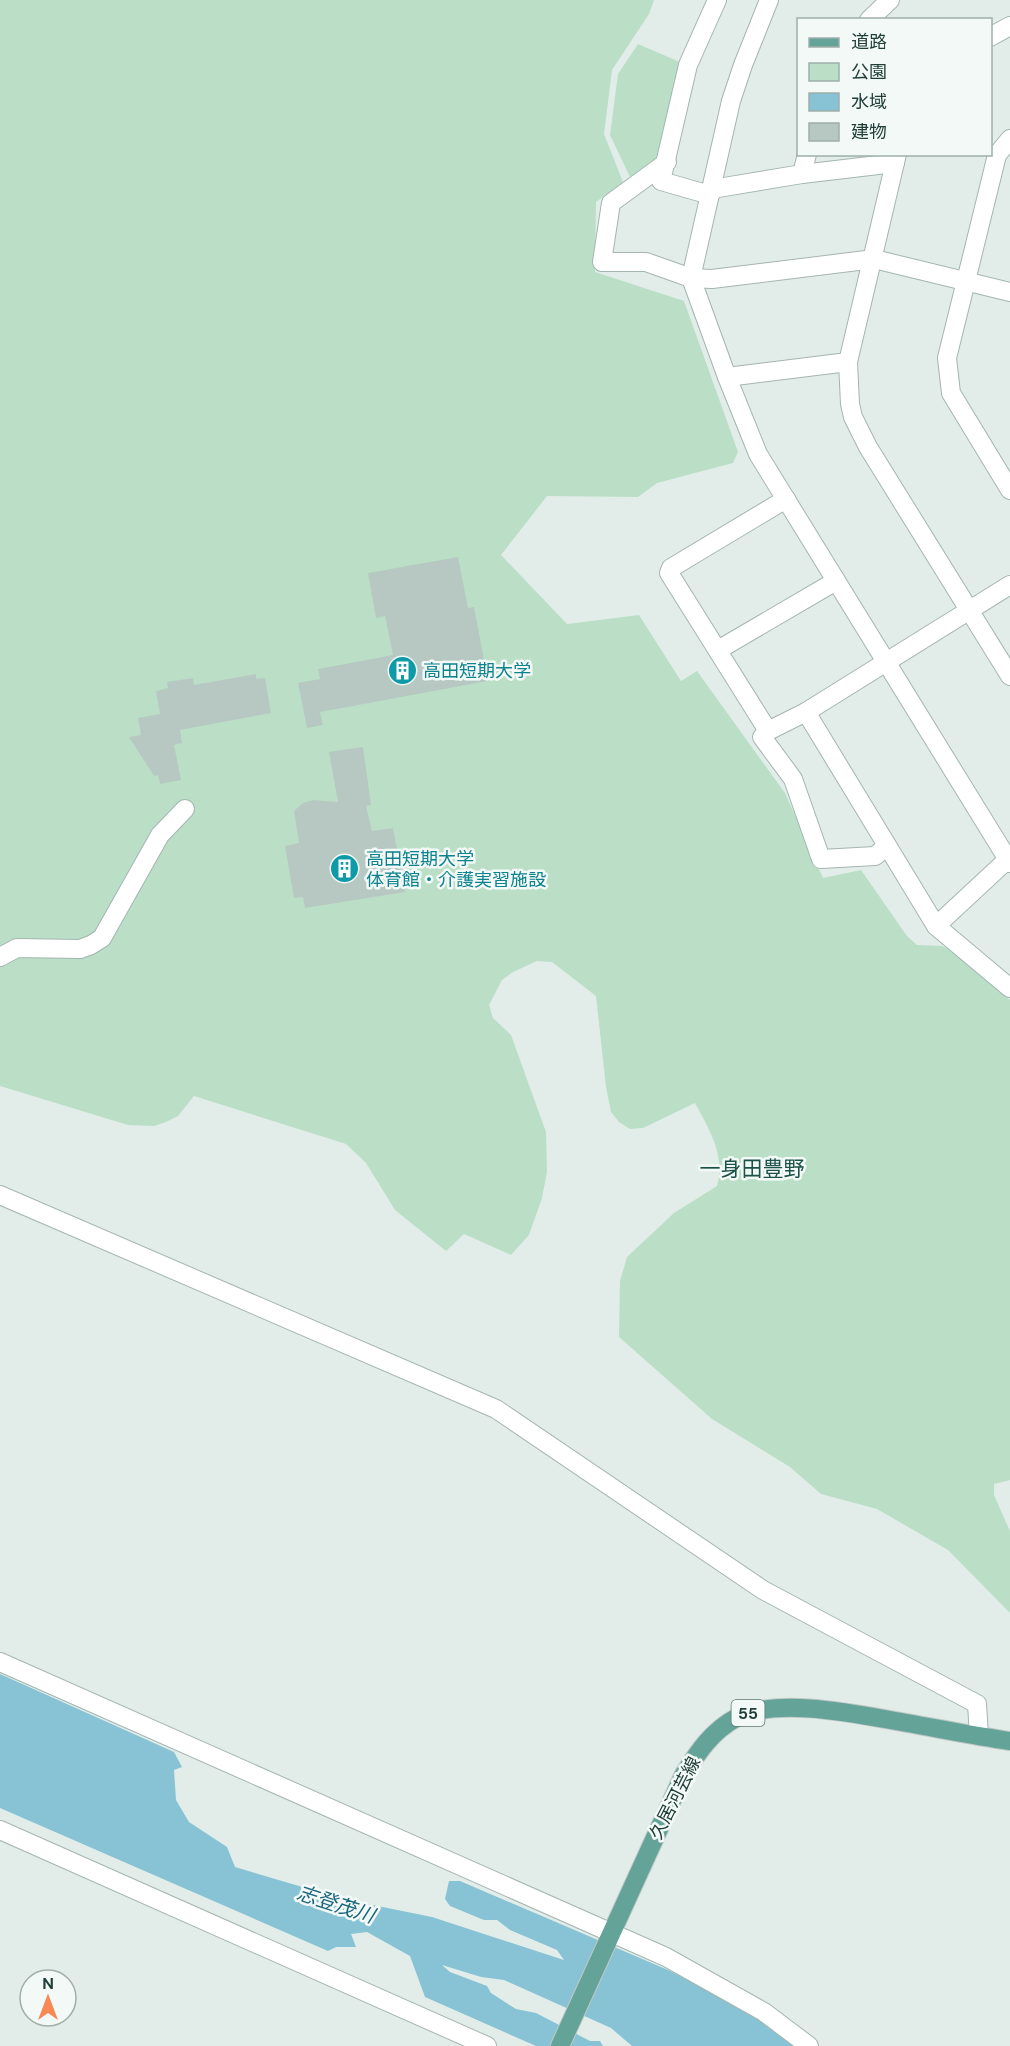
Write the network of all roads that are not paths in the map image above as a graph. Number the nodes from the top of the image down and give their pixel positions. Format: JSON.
{"nodes":[{"id":1,"x":717,"y":0,"type":"edge"},
{"id":2,"x":769,"y":0,"type":"edge"},
{"id":3,"x":890,"y":0,"type":"edge"},
{"id":4,"x":871,"y":18,"type":"edge"},
{"id":5,"x":1010,"y":26,"type":"edge"},
{"id":6,"x":992,"y":37,"type":"edge"},
{"id":7,"x":1010,"y":139,"type":"edge"},
{"id":8,"x":806,"y":156,"type":"edge"},
{"id":9,"x":896,"y":159,"type":"edge"},
{"id":10,"x":667,"y":162,"type":"junction"},
{"id":11,"x":802,"y":174,"type":"junction"},
{"id":12,"x":711,"y":192,"type":"junction"},
{"id":13,"x":874,"y":259,"type":"junction"},
{"id":14,"x":692,"y":278,"type":"junction"},
{"id":15,"x":967,"y":282,"type":"junction"},
{"id":16,"x":1010,"y":292,"type":"edge"},
{"id":17,"x":848,"y":362,"type":"junction"},
{"id":18,"x":727,"y":377,"type":"junction"},
{"id":19,"x":1010,"y":490,"type":"edge"},
{"id":20,"x":786,"y":499,"type":"junction"},
{"id":21,"x":836,"y":581,"type":"junction"},
{"id":22,"x":1010,"y":585,"type":"edge"},
{"id":23,"x":970,"y":609,"type":"junction"},
{"id":24,"x":718,"y":650,"type":"junction"},
{"id":25,"x":886,"y":662,"type":"junction"},
{"id":26,"x":1010,"y":676,"type":"edge"},
{"id":27,"x":806,"y":712,"type":"junction"},
{"id":28,"x":768,"y":731,"type":"junction"},
{"id":29,"x":184,"y":809,"type":"dead end"},
{"id":30,"x":887,"y":846,"type":"junction"},
{"id":31,"x":1008,"y":861,"type":"edge"},
{"id":32,"x":936,"y":926,"type":"junction"},
{"id":33,"x":0,"y":957,"type":"edge"},
{"id":34,"x":1010,"y":988,"type":"edge"},
{"id":35,"x":0,"y":1195,"type":"edge"},
{"id":36,"x":0,"y":1662,"type":"edge"},
{"id":37,"x":979,"y":1736,"type":"junction"},
{"id":38,"x":1010,"y":1741,"type":"edge"},
{"id":39,"x":0,"y":1830,"type":"edge"},
{"id":40,"x":611,"y":1934,"type":"junction"},
{"id":41,"x":487,"y":2046,"type":"edge"},
{"id":42,"x":560,"y":2046,"type":"edge"},
{"id":43,"x":809,"y":2046,"type":"edge"}],
"edges":[{"from":1,"to":10,"type":"street"},
{"from":2,"to":12,"type":"street"},
{"from":3,"to":4,"type":"street"},
{"from":5,"to":6,"type":"street"},
{"from":7,"to":15,"type":"street"},
{"from":8,"to":11,"type":"street"},
{"from":9,"to":11,"type":"street"},
{"from":9,"to":13,"type":"street"},
{"from":10,"to":12,"type":"street"},
{"from":10,"to":14,"type":"street"},
{"from":11,"to":12,"type":"street"},
{"from":12,"to":14,"type":"street"},
{"from":13,"to":14,"type":"street"},
{"from":13,"to":15,"type":"street"},
{"from":13,"to":17,"type":"street"},
{"from":14,"to":18,"type":"street"},
{"from":15,"to":16,"type":"street"},
{"from":15,"to":19,"type":"street"},
{"from":17,"to":18,"type":"street"},
{"from":17,"to":23,"type":"street"},
{"from":18,"to":20,"type":"street"},
{"from":20,"to":21,"type":"street"},
{"from":20,"to":24,"type":"street"},
{"from":21,"to":24,"type":"street"},
{"from":21,"to":25,"type":"street"},
{"from":22,"to":23,"type":"street"},
{"from":23,"to":25,"type":"street"},
{"from":23,"to":26,"type":"street"},
{"from":24,"to":28,"type":"street"},
{"from":25,"to":27,"type":"street"},
{"from":25,"to":31,"type":"street"},
{"from":27,"to":28,"type":"street"},
{"from":27,"to":30,"type":"street"},
{"from":28,"to":30,"type":"street"},
{"from":29,"to":33,"type":"street"},
{"from":30,"to":32,"type":"street"},
{"from":31,"to":32,"type":"street"},
{"from":32,"to":34,"type":"street"},
{"from":35,"to":37,"type":"street"},
{"from":36,"to":40,"type":"street"},
{"from":37,"to":38,"type":"main road","name":"久居河芸線","number":"55"},
{"from":37,"to":40,"type":"main road","name":"久居河芸線","number":"55"},
{"from":39,"to":41,"type":"street"},
{"from":40,"to":42,"type":"main road","name":"久居河芸線","number":"55"},
{"from":40,"to":43,"type":"street"}]}
